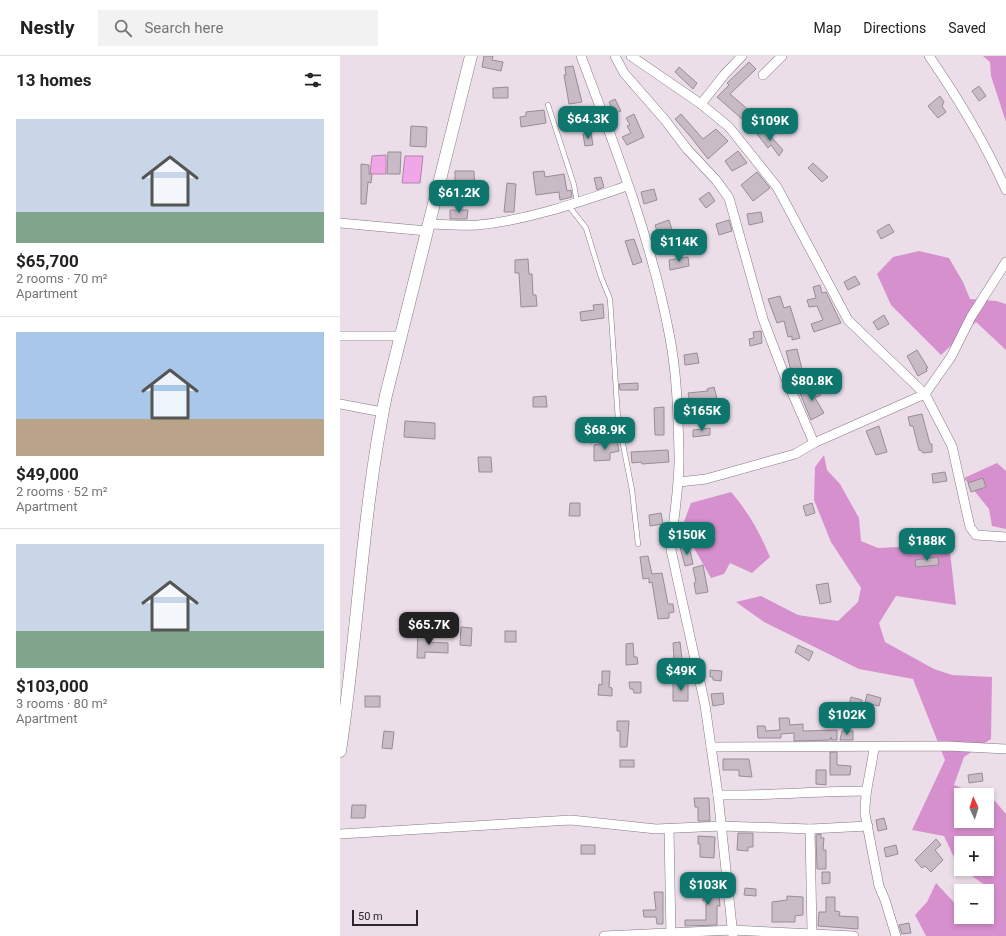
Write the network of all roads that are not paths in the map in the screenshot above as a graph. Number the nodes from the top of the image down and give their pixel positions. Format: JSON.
{"nodes":[{"id":1,"x":471,"y":56,"type":"edge"},
{"id":2,"x":581,"y":56,"type":"edge"},
{"id":3,"x":615,"y":56,"type":"edge"},
{"id":4,"x":631,"y":56,"type":"edge"},
{"id":5,"x":742,"y":56,"type":"edge"},
{"id":6,"x":782,"y":56,"type":"edge"},
{"id":7,"x":929,"y":56,"type":"edge"},
{"id":8,"x":763,"y":75,"type":"dead end"},
{"id":9,"x":701,"y":104,"type":"junction"},
{"id":10,"x":548,"y":105,"type":"dead end"},
{"id":11,"x":628,"y":186,"type":"junction"},
{"id":12,"x":1006,"y":190,"type":"edge"},
{"id":13,"x":578,"y":202,"type":"junction"},
{"id":14,"x":568,"y":205,"type":"junction"},
{"id":15,"x":340,"y":223,"type":"edge"},
{"id":16,"x":428,"y":228,"type":"junction"},
{"id":17,"x":1006,"y":262,"type":"edge"},
{"id":18,"x":340,"y":336,"type":"edge"},
{"id":19,"x":401,"y":336,"type":"junction"},
{"id":20,"x":925,"y":394,"type":"junction"},
{"id":21,"x":340,"y":404,"type":"edge"},
{"id":22,"x":382,"y":412,"type":"junction"},
{"id":23,"x":814,"y":443,"type":"junction"},
{"id":24,"x":679,"y":482,"type":"junction"},
{"id":25,"x":1006,"y":537,"type":"edge"},
{"id":26,"x":638,"y":544,"type":"dead end"},
{"id":27,"x":874,"y":746,"type":"junction"},
{"id":28,"x":711,"y":747,"type":"junction"},
{"id":29,"x":1006,"y":750,"type":"edge"},
{"id":30,"x":340,"y":751,"type":"edge"},
{"id":31,"x":866,"y":791,"type":"junction"},
{"id":32,"x":718,"y":795,"type":"junction"},
{"id":33,"x":722,"y":826,"type":"junction"},
{"id":34,"x":868,"y":826,"type":"junction"},
{"id":35,"x":669,"y":829,"type":"junction"},
{"id":36,"x":810,"y":829,"type":"junction"},
{"id":37,"x":340,"y":834,"type":"edge"},
{"id":38,"x":732,"y":933,"type":"edge"},
{"id":39,"x":812,"y":933,"type":"junction"},
{"id":40,"x":671,"y":934,"type":"edge"},
{"id":41,"x":604,"y":936,"type":"edge"},
{"id":42,"x":618,"y":936,"type":"edge"},
{"id":43,"x":854,"y":936,"type":"edge"},
{"id":44,"x":896,"y":936,"type":"edge"}],
"edges":[{"from":1,"to":16,"type":"main road"},
{"from":2,"to":11,"type":"street"},
{"from":3,"to":23,"type":"street"},
{"from":4,"to":9,"type":"street"},
{"from":5,"to":9,"type":"street"},
{"from":6,"to":8,"type":"street"},
{"from":7,"to":12,"type":"street"},
{"from":9,"to":20,"type":"street"},
{"from":10,"to":13,"type":"lane"},
{"from":11,"to":13,"type":"street"},
{"from":11,"to":24,"type":"street"},
{"from":13,"to":14,"type":"street"},
{"from":14,"to":16,"type":"street"},
{"from":14,"to":26,"type":"lane"},
{"from":15,"to":16,"type":"street"},
{"from":16,"to":19,"type":"main road"},
{"from":17,"to":20,"type":"street"},
{"from":18,"to":19,"type":"street"},
{"from":19,"to":22,"type":"main road"},
{"from":20,"to":23,"type":"street"},
{"from":20,"to":25,"type":"street"},
{"from":21,"to":22,"type":"street"},
{"from":22,"to":30,"type":"main road"},
{"from":23,"to":24,"type":"street"},
{"from":24,"to":28,"type":"street"},
{"from":27,"to":28,"type":"street"},
{"from":27,"to":29,"type":"street"},
{"from":27,"to":31,"type":"street"},
{"from":28,"to":32,"type":"street"},
{"from":31,"to":32,"type":"street"},
{"from":31,"to":34,"type":"street"},
{"from":32,"to":33,"type":"street"},
{"from":33,"to":35,"type":"street"},
{"from":33,"to":36,"type":"street"},
{"from":33,"to":38,"type":"street"},
{"from":34,"to":36,"type":"street"},
{"from":34,"to":44,"type":"street"},
{"from":35,"to":37,"type":"street"},
{"from":35,"to":40,"type":"street"},
{"from":36,"to":39,"type":"street"},
{"from":38,"to":39,"type":"street"},
{"from":38,"to":40,"type":"street"},
{"from":39,"to":43,"type":"street"},
{"from":40,"to":42,"type":"street"},
{"from":41,"to":42,"type":"street"}]}
